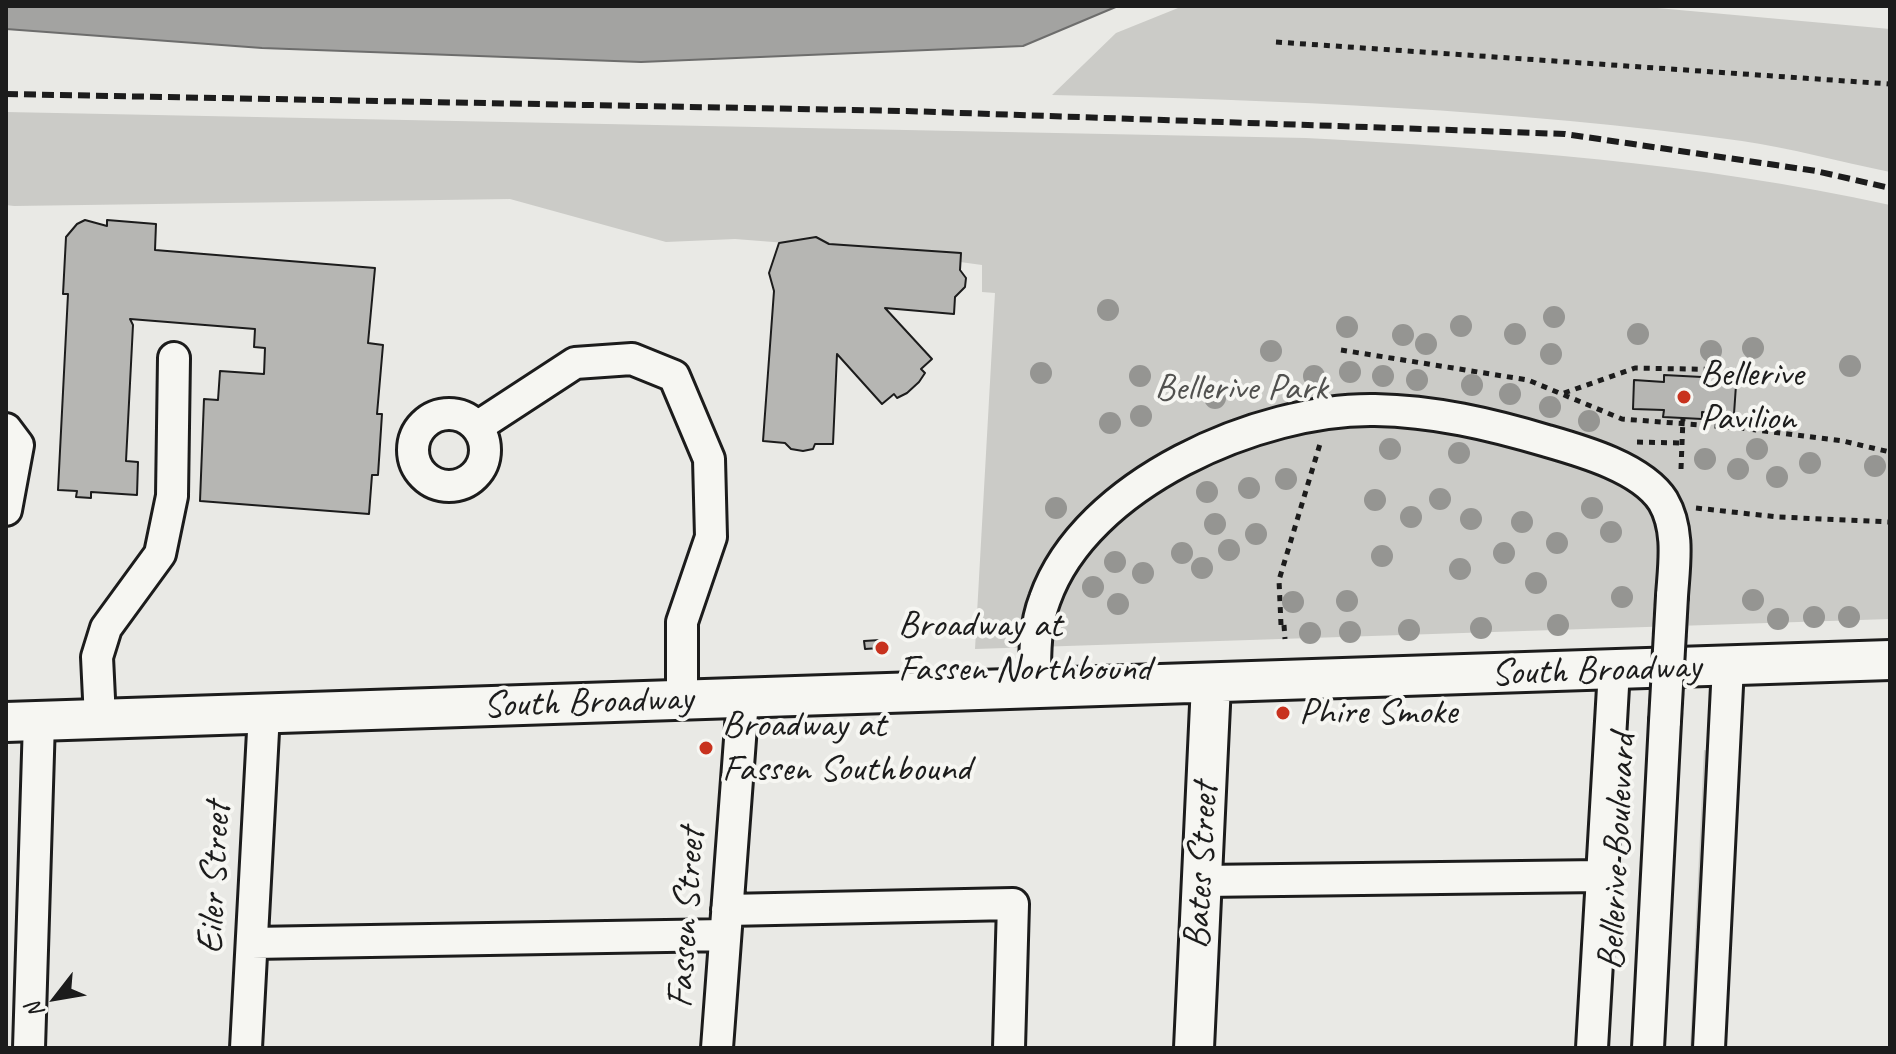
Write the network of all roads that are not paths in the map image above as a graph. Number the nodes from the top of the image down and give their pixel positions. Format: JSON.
{"nodes":[{"id":1,"x":174,"y":358,"type":"dead end"},
{"id":2,"x":477,"y":427,"type":"dead end"},
{"id":3,"x":6,"y":429,"type":"edge"},
{"id":4,"x":6,"y":510,"type":"edge"},
{"id":5,"x":1890,"y":660,"type":"edge"},
{"id":6,"x":1728,"y":666,"type":"junction"},
{"id":7,"x":1614,"y":670,"type":"junction"},
{"id":8,"x":1211,"y":684,"type":"junction"},
{"id":9,"x":1035,"y":688,"type":"junction"},
{"id":10,"x":743,"y":699,"type":"junction"},
{"id":11,"x":682,"y":700,"type":"junction"},
{"id":12,"x":264,"y":713,"type":"junction"},
{"id":13,"x":100,"y":719,"type":"junction"},
{"id":14,"x":22,"y":722,"type":"edge"},
{"id":15,"x":1601,"y":876,"type":"junction"},
{"id":16,"x":1202,"y":881,"type":"junction"},
{"id":17,"x":726,"y":923,"type":"junction"},
{"id":18,"x":252,"y":943,"type":"junction"},
{"id":19,"x":29,"y":1048,"type":"edge"},
{"id":20,"x":246,"y":1048,"type":"edge"},
{"id":21,"x":717,"y":1048,"type":"edge"},
{"id":22,"x":1009,"y":1048,"type":"edge"},
{"id":23,"x":1194,"y":1048,"type":"edge"},
{"id":24,"x":1592,"y":1048,"type":"edge"},
{"id":25,"x":1648,"y":1048,"type":"edge"},
{"id":26,"x":1709,"y":1048,"type":"edge"}],
"edges":[{"from":1,"to":13,"type":"street"},
{"from":2,"to":11,"type":"street"},
{"from":3,"to":4,"type":"street"},
{"from":5,"to":6,"type":"main road","name":"South Broadway"},
{"from":6,"to":7,"type":"main road","name":"South Broadway"},
{"from":6,"to":26,"type":"street"},
{"from":7,"to":8,"type":"main road","name":"South Broadway"},
{"from":7,"to":15,"type":"street","name":"Bellerive Boulevard"},
{"from":8,"to":9,"type":"main road","name":"South Broadway"},
{"from":8,"to":16,"type":"main road","name":"Bates Street"},
{"from":9,"to":10,"type":"main road","name":"South Broadway"},
{"from":9,"to":25,"type":"street","name":"Bellerive Boulevard","bridge":true},
{"from":10,"to":11,"type":"main road","name":"South Broadway"},
{"from":10,"to":17,"type":"street","name":"Fassen Street"},
{"from":11,"to":12,"type":"main road","name":"South Broadway"},
{"from":12,"to":13,"type":"main road","name":"South Broadway"},
{"from":12,"to":18,"type":"street","name":"Eiler Street"},
{"from":13,"to":14,"type":"main road","name":"South Broadway"},
{"from":14,"to":19,"type":"street"},
{"from":15,"to":16,"type":"street"},
{"from":15,"to":24,"type":"street","name":"Bellerive Boulevard"},
{"from":16,"to":23,"type":"main road","name":"Bates Street"},
{"from":17,"to":18,"type":"street"},
{"from":17,"to":21,"type":"street","name":"Fassen Street"},
{"from":17,"to":22,"type":"street"},
{"from":18,"to":20,"type":"street","name":"Eiler Street"}]}
